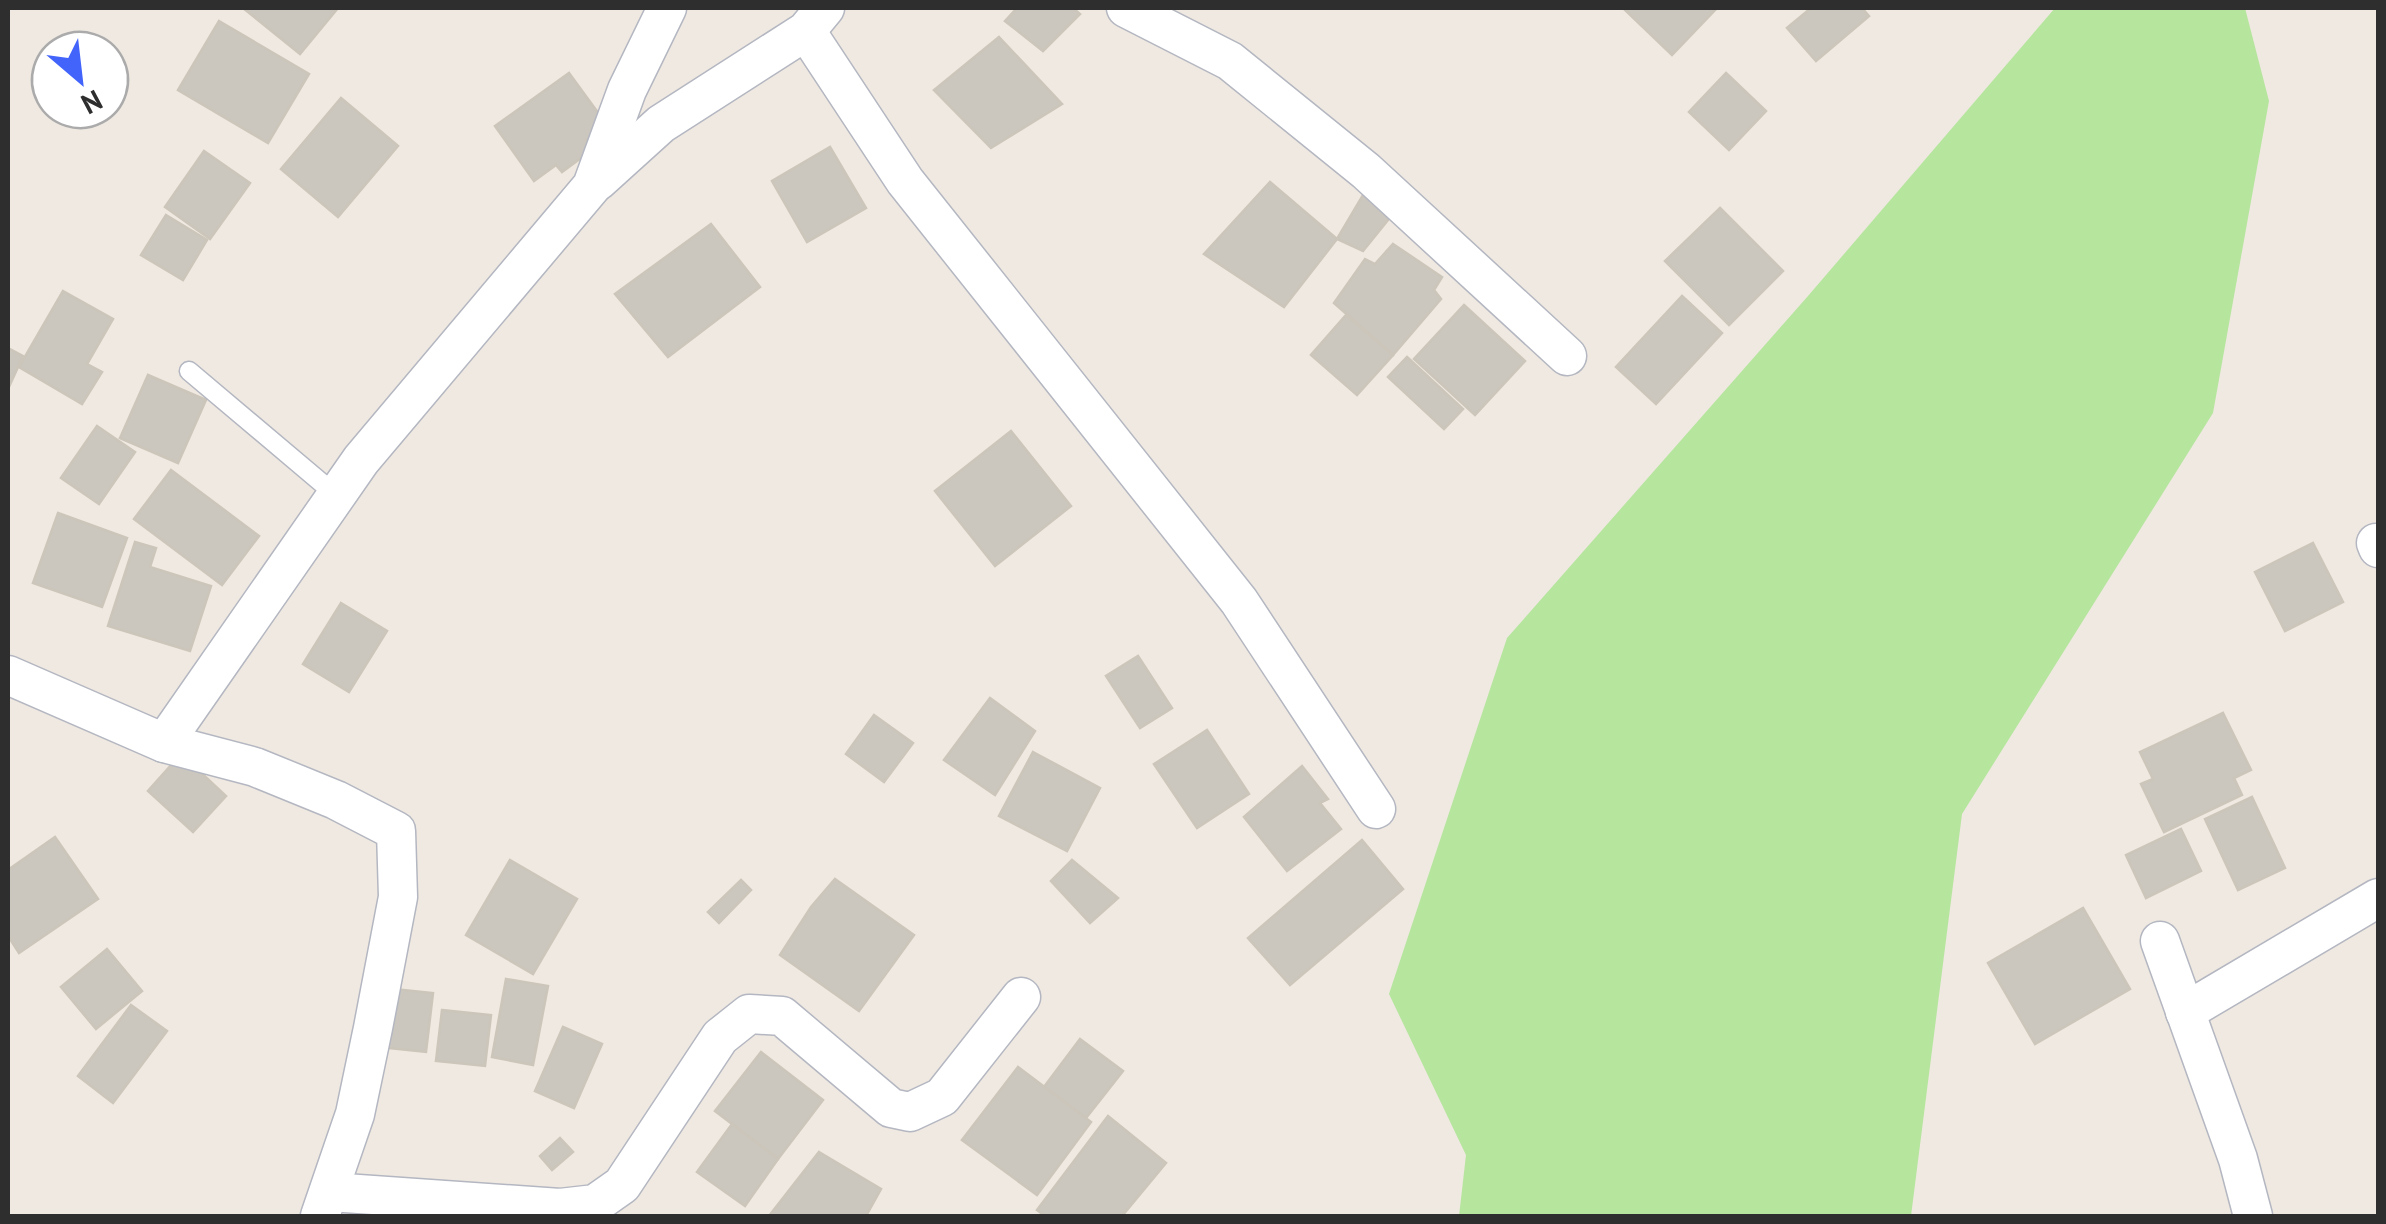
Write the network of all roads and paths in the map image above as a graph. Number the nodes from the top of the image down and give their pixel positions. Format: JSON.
{"nodes":[{"id":1,"x":667,"y":8,"type":"edge"},
{"id":2,"x":1126,"y":8,"type":"edge"},
{"id":3,"x":815,"y":19,"type":"edge"},
{"id":4,"x":592,"y":186,"type":"junction"},
{"id":5,"x":1567,"y":356,"type":"dead end"},
{"id":6,"x":189,"y":371,"type":"dead end"},
{"id":7,"x":336,"y":495,"type":"junction"},
{"id":8,"x":8,"y":675,"type":"edge"},
{"id":9,"x":164,"y":744,"type":"junction"},
{"id":10,"x":1376,"y":809,"type":"dead end"},
{"id":11,"x":2378,"y":898,"type":"edge"},
{"id":12,"x":2160,"y":941,"type":"dead end"},
{"id":13,"x":1021,"y":997,"type":"dead end"},
{"id":14,"x":2185,"y":1012,"type":"junction"},
{"id":15,"x":325,"y":1204,"type":"edge"},
{"id":16,"x":2253,"y":1216,"type":"edge"}],
"edges":[{"from":1,"to":4,"type":"street"},
{"from":2,"to":5,"type":"street"},
{"from":3,"to":4,"type":"street"},
{"from":3,"to":10,"type":"street"},
{"from":4,"to":7,"type":"street"},
{"from":6,"to":7,"type":"lane"},
{"from":7,"to":9,"type":"street"},
{"from":8,"to":9,"type":"street"},
{"from":9,"to":15,"type":"street"},
{"from":11,"to":14,"type":"street"},
{"from":12,"to":14,"type":"street"},
{"from":13,"to":15,"type":"street"},
{"from":14,"to":16,"type":"street"}]}
